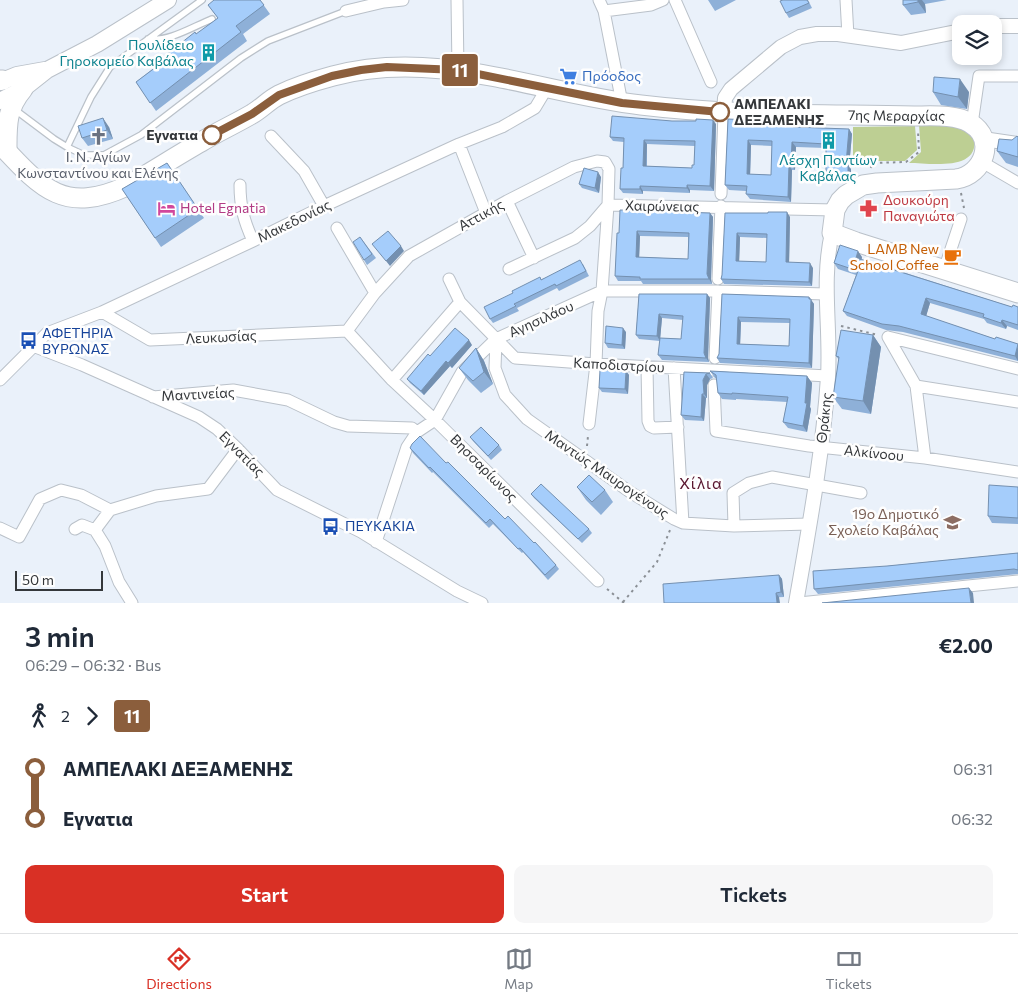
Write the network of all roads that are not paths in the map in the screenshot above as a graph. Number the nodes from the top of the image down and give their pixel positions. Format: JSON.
{"nodes":[{"id":1,"x":168,"y":0,"type":"edge"},
{"id":2,"x":202,"y":0,"type":"edge"},
{"id":3,"x":404,"y":0,"type":"edge"},
{"id":4,"x":456,"y":0,"type":"edge"},
{"id":5,"x":599,"y":0,"type":"edge"},
{"id":6,"x":663,"y":0,"type":"edge"},
{"id":7,"x":675,"y":0,"type":"edge"},
{"id":8,"x":846,"y":0,"type":"edge"},
{"id":9,"x":346,"y":11,"type":"joint"},
{"id":10,"x":604,"y":12,"type":"junction"},
{"id":11,"x":212,"y":19,"type":"edge"},
{"id":12,"x":1002,"y":26,"type":"edge"},
{"id":13,"x":1018,"y":26,"type":"edge"},
{"id":14,"x":952,"y":33,"type":"edge"},
{"id":15,"x":848,"y":36,"type":"junction"},
{"id":16,"x":148,"y":39,"type":"junction"},
{"id":17,"x":48,"y":70,"type":"junction"},
{"id":18,"x":458,"y":70,"type":"junction"},
{"id":19,"x":1018,"y":76,"type":"edge"},
{"id":20,"x":1,"y":81,"type":"edge"},
{"id":21,"x":711,"y":82,"type":"dead end"},
{"id":22,"x":24,"y":88,"type":"joint"},
{"id":23,"x":548,"y":88,"type":"junction"},
{"id":24,"x":622,"y":103,"type":"junction"},
{"id":25,"x":5,"y":104,"type":"edge"},
{"id":26,"x":724,"y":113,"type":"junction"},
{"id":27,"x":972,"y":124,"type":"junction"},
{"id":28,"x":271,"y":136,"type":"dead end"},
{"id":29,"x":983,"y":139,"type":"junction"},
{"id":30,"x":459,"y":144,"type":"junction"},
{"id":31,"x":1018,"y":144,"type":"edge"},
{"id":32,"x":67,"y":147,"type":"junction"},
{"id":33,"x":3,"y":148,"type":"edge"},
{"id":34,"x":982,"y":162,"type":"junction"},
{"id":35,"x":1018,"y":183,"type":"edge"},
{"id":36,"x":240,"y":185,"type":"dead end"},
{"id":37,"x":721,"y":194,"type":"dead end"},
{"id":38,"x":507,"y":201,"type":"junction"},
{"id":39,"x":608,"y":205,"type":"junction"},
{"id":40,"x":324,"y":206,"type":"junction"},
{"id":41,"x":721,"y":206,"type":"junction"},
{"id":42,"x":836,"y":210,"type":"junction"},
{"id":43,"x":486,"y":213,"type":"junction"},
{"id":44,"x":961,"y":219,"type":"road end"},
{"id":45,"x":337,"y":228,"type":"dead end"},
{"id":46,"x":832,"y":233,"type":"junction"},
{"id":47,"x":253,"y":241,"type":"junction"},
{"id":48,"x":534,"y":258,"type":"junction"},
{"id":49,"x":509,"y":269,"type":"dead end"},
{"id":50,"x":944,"y":270,"type":"junction"},
{"id":51,"x":448,"y":279,"type":"dead end"},
{"id":52,"x":718,"y":285,"type":"junction"},
{"id":53,"x":602,"y":291,"type":"junction"},
{"id":54,"x":376,"y":293,"type":"junction"},
{"id":55,"x":1018,"y":293,"type":"edge"},
{"id":56,"x":826,"y":294,"type":"junction"},
{"id":57,"x":460,"y":302,"type":"junction"},
{"id":58,"x":102,"y":312,"type":"junction"},
{"id":59,"x":347,"y":331,"type":"junction"},
{"id":60,"x":496,"y":339,"type":"junction"},
{"id":61,"x":33,"y":346,"type":"junction"},
{"id":62,"x":715,"y":358,"type":"edge"},
{"id":63,"x":596,"y":364,"type":"junction"},
{"id":64,"x":647,"y":366,"type":"junction"},
{"id":65,"x":674,"y":368,"type":"junction"},
{"id":66,"x":1018,"y":369,"type":"edge"},
{"id":67,"x":828,"y":376,"type":"junction"},
{"id":68,"x":0,"y":380,"type":"edge"},
{"id":69,"x":392,"y":380,"type":"junction"},
{"id":70,"x":714,"y":386,"type":"edge"},
{"id":71,"x":916,"y":386,"type":"junction"},
{"id":72,"x":151,"y":397,"type":"junction"},
{"id":73,"x":1018,"y":402,"type":"edge"},
{"id":74,"x":435,"y":420,"type":"junction"},
{"id":75,"x":589,"y":424,"type":"road end"},
{"id":76,"x":678,"y":427,"type":"junction"},
{"id":77,"x":417,"y":432,"type":"junction"},
{"id":78,"x":238,"y":448,"type":"junction"},
{"id":79,"x":820,"y":448,"type":"junction"},
{"id":80,"x":925,"y":458,"type":"junction"},
{"id":81,"x":1018,"y":472,"type":"edge"},
{"id":82,"x":815,"y":485,"type":"junction"},
{"id":83,"x":861,"y":493,"type":"dead end"},
{"id":84,"x":110,"y":510,"type":"junction"},
{"id":85,"x":679,"y":521,"type":"junction"},
{"id":86,"x":809,"y":524,"type":"junction"},
{"id":87,"x":734,"y":526,"type":"junction"},
{"id":88,"x":0,"y":528,"type":"edge"},
{"id":89,"x":75,"y":529,"type":"dead end"},
{"id":90,"x":95,"y":530,"type":"junction"},
{"id":91,"x":376,"y":542,"type":"junction"},
{"id":92,"x":598,"y":581,"type":"road end"},
{"id":93,"x":1018,"y":581,"type":"edge"},
{"id":94,"x":457,"y":590,"type":"junction"},
{"id":95,"x":132,"y":603,"type":"edge"},
{"id":96,"x":465,"y":603,"type":"edge"},
{"id":97,"x":482,"y":603,"type":"edge"},
{"id":98,"x":798,"y":603,"type":"edge"}],
"edges":[{"from":1,"to":17,"type":"main road"},
{"from":2,"to":16,"type":"lane"},
{"from":3,"to":9,"type":"street"},
{"from":4,"to":18,"type":"street"},
{"from":5,"to":10,"type":"street"},
{"from":6,"to":10,"type":"street"},
{"from":7,"to":21,"type":"street"},
{"from":8,"to":15,"type":"street"},
{"from":9,"to":32,"type":"lane"},
{"from":10,"to":24,"type":"street"},
{"from":11,"to":16,"type":"lane"},
{"from":12,"to":13,"type":"street"},
{"from":14,"to":15,"type":"street"},
{"from":15,"to":26,"type":"street"},
{"from":16,"to":32,"type":"lane"},
{"from":17,"to":20,"type":"main road"},
{"from":17,"to":22,"type":"main road"},
{"from":18,"to":23,"type":"main road","name":"7ης Μεραρχίας"},
{"from":18,"to":33,"type":"main road","name":"7ης Μεραρχίας"},
{"from":19,"to":27,"type":"street"},
{"from":22,"to":25,"type":"main road"},
{"from":23,"to":24,"type":"main road","name":"7ης Μεραρχίας"},
{"from":23,"to":30,"type":"street","name":"Μακεδονίας"},
{"from":24,"to":26,"type":"main road","name":"7ης Μεραρχίας"},
{"from":25,"to":32,"type":"lane"},
{"from":25,"to":33,"type":"main road"},
{"from":26,"to":27,"type":"main road","name":"7ης Μεραρχίας"},
{"from":26,"to":37,"type":"street"},
{"from":27,"to":29,"type":"main road"},
{"from":28,"to":40,"type":"street"},
{"from":29,"to":31,"type":"street"},
{"from":29,"to":34,"type":"main road"},
{"from":30,"to":40,"type":"street","name":"Μακεδονίας"},
{"from":30,"to":43,"type":"street"},
{"from":34,"to":35,"type":"street"},
{"from":34,"to":42,"type":"main road"},
{"from":36,"to":47,"type":"street"},
{"from":38,"to":39,"type":"street","name":"Αττικής"},
{"from":38,"to":43,"type":"street","name":"Αττικής"},
{"from":38,"to":48,"type":"street"},
{"from":39,"to":41,"type":"street","name":"Χαιρώνειας"},
{"from":39,"to":48,"type":"street","name":"Χαιρώνειας"},
{"from":39,"to":53,"type":"street"},
{"from":40,"to":47,"type":"street","name":"Μακεδονίας"},
{"from":41,"to":42,"type":"street","name":"Χαιρώνειας"},
{"from":41,"to":52,"type":"street"},
{"from":42,"to":46,"type":"main road"},
{"from":43,"to":54,"type":"street","name":"Αττικής"},
{"from":44,"to":50,"type":"street"},
{"from":45,"to":54,"type":"street"},
{"from":46,"to":50,"type":"main road"},
{"from":46,"to":56,"type":"street","name":"Θράκης"},
{"from":47,"to":58,"type":"street","name":"Μακεδονίας"},
{"from":48,"to":49,"type":"street","name":"Χαιρώνειας"},
{"from":50,"to":55,"type":"main road"},
{"from":51,"to":57,"type":"street","name":"Καποδιστρίου"},
{"from":52,"to":53,"type":"street","name":"Αγησιλάου"},
{"from":52,"to":56,"type":"street","name":"Αγησιλάου"},
{"from":52,"to":62,"type":"street"},
{"from":53,"to":60,"type":"street","name":"Αγησιλάου"},
{"from":53,"to":63,"type":"street"},
{"from":54,"to":59,"type":"street","name":"Αττικής"},
{"from":56,"to":67,"type":"street","name":"Θράκης"},
{"from":57,"to":60,"type":"street","name":"Καποδιστρίου"},
{"from":57,"to":69,"type":"street"},
{"from":58,"to":59,"type":"street","name":"Λευκωσίας"},
{"from":58,"to":61,"type":"street","name":"Μακεδονίας"},
{"from":59,"to":69,"type":"street","name":"Βησσαρίωνος"},
{"from":60,"to":63,"type":"street","name":"Καποδιστρίου"},
{"from":60,"to":74,"type":"street","name":"Αγησιλάου"},
{"from":60,"to":85,"type":"street","name":"Μαντώς Μαυρογένους"},
{"from":61,"to":68,"type":"street"},
{"from":61,"to":72,"type":"street","name":"Εγνατίας"},
{"from":63,"to":64,"type":"street","name":"Καποδιστρίου"},
{"from":63,"to":75,"type":"street"},
{"from":64,"to":65,"type":"street","name":"Καποδιστρίου"},
{"from":64,"to":76,"type":"street"},
{"from":65,"to":67,"type":"street","name":"Καποδιστρίου"},
{"from":65,"to":76,"type":"street"},
{"from":66,"to":71,"type":"street"},
{"from":67,"to":79,"type":"street","name":"Θράκης"},
{"from":69,"to":74,"type":"street","name":"Βησσαρίωνος"},
{"from":70,"to":79,"type":"street","name":"Αλκίνοου"},
{"from":71,"to":73,"type":"street"},
{"from":71,"to":80,"type":"street"},
{"from":72,"to":77,"type":"street","name":"Μαντινείας"},
{"from":72,"to":78,"type":"street","name":"Εγνατίας"},
{"from":74,"to":77,"type":"street","name":"Αγησιλάου"},
{"from":74,"to":92,"type":"street","name":"Βησσαρίωνος"},
{"from":76,"to":85,"type":"street"},
{"from":77,"to":91,"type":"street","name":"Αγησιλάου"},
{"from":78,"to":84,"type":"street"},
{"from":78,"to":91,"type":"street","name":"Εγνατίας"},
{"from":79,"to":80,"type":"street","name":"Αλκίνοου"},
{"from":79,"to":82,"type":"street","name":"Θράκης"},
{"from":80,"to":81,"type":"street","name":"Αλκίνοου"},
{"from":82,"to":83,"type":"street"},
{"from":82,"to":86,"type":"street","name":"Θράκης"},
{"from":82,"to":87,"type":"street"},
{"from":84,"to":88,"type":"street"},
{"from":84,"to":90,"type":"street"},
{"from":85,"to":87,"type":"street","name":"Μαντώς Μαυρογένους"},
{"from":86,"to":87,"type":"street","name":"Μαντώς Μαυρογένους"},
{"from":86,"to":98,"type":"street","name":"Θράκης"},
{"from":89,"to":90,"type":"street"},
{"from":90,"to":95,"type":"street"},
{"from":91,"to":94,"type":"street","name":"Εγνατίας"},
{"from":93,"to":98,"type":"street"},
{"from":94,"to":96,"type":"street"},
{"from":94,"to":97,"type":"street","name":"Εγνατίας"}]}
